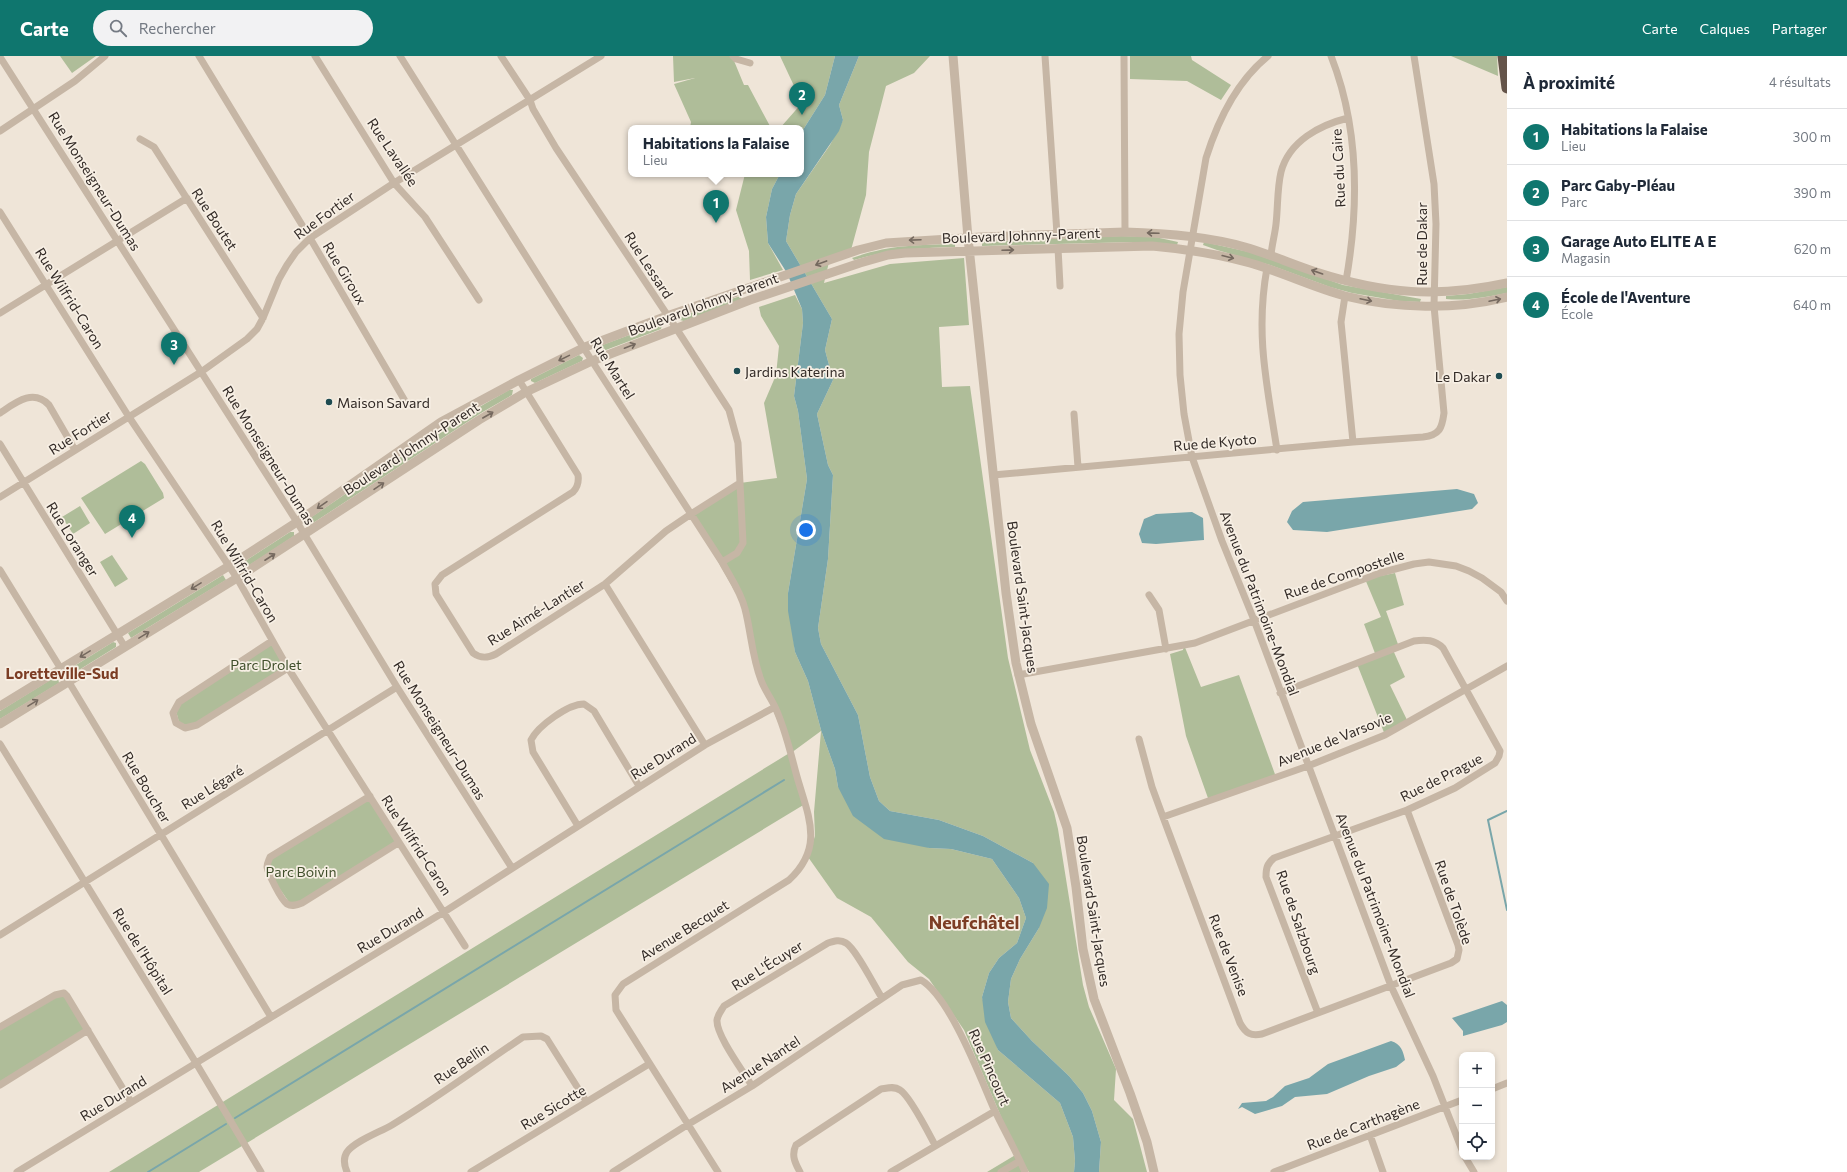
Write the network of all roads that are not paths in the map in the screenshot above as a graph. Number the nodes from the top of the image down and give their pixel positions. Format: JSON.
{"nodes":[{"id":1,"x":105,"y":56,"type":"edge"},
{"id":2,"x":199,"y":56,"type":"edge"},
{"id":3,"x":315,"y":56,"type":"edge"},
{"id":4,"x":400,"y":56,"type":"edge"},
{"id":5,"x":501,"y":56,"type":"edge"},
{"id":6,"x":601,"y":56,"type":"edge"},
{"id":7,"x":733,"y":56,"type":"edge"},
{"id":8,"x":953,"y":56,"type":"edge"},
{"id":9,"x":1045,"y":56,"type":"edge"},
{"id":10,"x":1124,"y":56,"type":"edge"},
{"id":11,"x":1268,"y":56,"type":"edge"},
{"id":12,"x":1331,"y":56,"type":"edge"},
{"id":13,"x":1414,"y":56,"type":"edge"},
{"id":14,"x":1503,"y":56,"type":"edge"},
{"id":15,"x":0,"y":57,"type":"edge"},
{"id":16,"x":750,"y":63,"type":"dead end"},
{"id":17,"x":1507,"y":88,"type":"edge"},
{"id":18,"x":530,"y":100,"type":"junction"},
{"id":19,"x":34,"y":110,"type":"junction"},
{"id":20,"x":1348,"y":118,"type":"junction"},
{"id":21,"x":0,"y":131,"type":"edge"},
{"id":22,"x":140,"y":139,"type":"dead end"},
{"id":23,"x":456,"y":146,"type":"junction"},
{"id":24,"x":394,"y":183,"type":"junction"},
{"id":25,"x":187,"y":198,"type":"junction"},
{"id":26,"x":0,"y":212,"type":"edge"},
{"id":27,"x":1125,"y":232,"type":"junction"},
{"id":28,"x":1057,"y":234,"type":"junction"},
{"id":29,"x":1192,"y":237,"type":"junction"},
{"id":30,"x":310,"y":238,"type":"junction"},
{"id":31,"x":968,"y":238,"type":"junction"},
{"id":32,"x":117,"y":242,"type":"junction"},
{"id":33,"x":1058,"y":248,"type":"junction"},
{"id":34,"x":1190,"y":250,"type":"junction"},
{"id":35,"x":969,"y":251,"type":"junction"},
{"id":36,"x":1271,"y":254,"type":"junction"},
{"id":37,"x":1267,"y":268,"type":"junction"},
{"id":38,"x":1346,"y":281,"type":"junction"},
{"id":39,"x":1507,"y":283,"type":"edge"},
{"id":40,"x":46,"y":285,"type":"junction"},
{"id":41,"x":1060,"y":286,"type":"dead end"},
{"id":42,"x":1434,"y":293,"type":"junction"},
{"id":43,"x":1345,"y":296,"type":"junction"},
{"id":44,"x":1507,"y":297,"type":"edge"},
{"id":45,"x":479,"y":300,"type":"dead end"},
{"id":46,"x":1434,"y":306,"type":"junction"},
{"id":47,"x":0,"y":313,"type":"edge"},
{"id":48,"x":667,"y":316,"type":"junction"},
{"id":49,"x":263,"y":318,"type":"junction"},
{"id":50,"x":676,"y":328,"type":"junction"},
{"id":51,"x":584,"y":347,"type":"junction"},
{"id":52,"x":592,"y":361,"type":"junction"},
{"id":53,"x":201,"y":372,"type":"junction"},
{"id":54,"x":519,"y":380,"type":"junction"},
{"id":55,"x":526,"y":392,"type":"junction"},
{"id":56,"x":405,"y":401,"type":"dead end"},
{"id":57,"x":0,"y":413,"type":"edge"},
{"id":58,"x":1074,"y":414,"type":"dead end"},
{"id":59,"x":129,"y":417,"type":"junction"},
{"id":60,"x":1438,"y":431,"type":"joint"},
{"id":61,"x":1353,"y":442,"type":"junction"},
{"id":62,"x":0,"y":444,"type":"edge"},
{"id":63,"x":76,"y":450,"type":"junction"},
{"id":64,"x":1278,"y":450,"type":"junction"},
{"id":65,"x":1192,"y":457,"type":"junction"},
{"id":66,"x":1078,"y":467,"type":"junction"},
{"id":67,"x":993,"y":475,"type":"junction"},
{"id":68,"x":23,"y":483,"type":"junction"},
{"id":69,"x":740,"y":483,"type":"junction"},
{"id":70,"x":0,"y":497,"type":"edge"},
{"id":71,"x":691,"y":514,"type":"junction"},
{"id":72,"x":296,"y":522,"type":"junction"},
{"id":73,"x":304,"y":535,"type":"junction"},
{"id":74,"x":722,"y":562,"type":"junction"},
{"id":75,"x":229,"y":566,"type":"junction"},
{"id":76,"x":0,"y":570,"type":"edge"},
{"id":77,"x":237,"y":578,"type":"junction"},
{"id":78,"x":605,"y":584,"type":"junction"},
{"id":79,"x":1149,"y":595,"type":"dead end"},
{"id":80,"x":1507,"y":601,"type":"edge"},
{"id":81,"x":1254,"y":620,"type":"junction"},
{"id":82,"x":118,"y":634,"type":"junction"},
{"id":83,"x":272,"y":641,"type":"junction"},
{"id":84,"x":125,"y":647,"type":"junction"},
{"id":85,"x":1166,"y":649,"type":"junction"},
{"id":86,"x":1507,"y":666,"type":"edge"},
{"id":87,"x":288,"y":668,"type":"junction"},
{"id":88,"x":62,"y":669,"type":"junction"},
{"id":89,"x":1018,"y":675,"type":"junction"},
{"id":90,"x":69,"y":681,"type":"junction"},
{"id":91,"x":397,"y":686,"type":"junction"},
{"id":92,"x":1466,"y":690,"type":"junction"},
{"id":93,"x":1280,"y":693,"type":"junction"},
{"id":94,"x":0,"y":706,"type":"edge"},
{"id":95,"x":775,"y":707,"type":"junction"},
{"id":96,"x":0,"y":724,"type":"edge"},
{"id":97,"x":328,"y":730,"type":"junction"},
{"id":98,"x":1139,"y":739,"type":"dead end"},
{"id":99,"x":0,"y":744,"type":"edge"},
{"id":100,"x":705,"y":745,"type":"junction"},
{"id":101,"x":1308,"y":766,"type":"junction"},
{"id":102,"x":639,"y":786,"type":"junction"},
{"id":103,"x":370,"y":796,"type":"junction"},
{"id":104,"x":1407,"y":810,"type":"junction"},
{"id":105,"x":1163,"y":817,"type":"junction"},
{"id":106,"x":578,"y":826,"type":"junction"},
{"id":107,"x":160,"y":835,"type":"junction"},
{"id":108,"x":1335,"y":835,"type":"junction"},
{"id":109,"x":398,"y":843,"type":"junction"},
{"id":110,"x":512,"y":868,"type":"junction"},
{"id":111,"x":85,"y":882,"type":"junction"},
{"id":112,"x":444,"y":912,"type":"junction"},
{"id":113,"x":0,"y":935,"type":"edge"},
{"id":114,"x":465,"y":946,"type":"dead end"},
{"id":115,"x":921,"y":980,"type":"joint"},
{"id":116,"x":1391,"y":986,"type":"junction"},
{"id":117,"x":882,"y":998,"type":"junction"},
{"id":118,"x":1318,"y":1013,"type":"junction"},
{"id":119,"x":271,"y":1017,"type":"junction"},
{"id":120,"x":0,"y":1027,"type":"edge"},
{"id":121,"x":88,"y":1030,"type":"junction"},
{"id":122,"x":196,"y":1063,"type":"junction"},
{"id":123,"x":649,"y":1064,"type":"junction"},
{"id":124,"x":1507,"y":1083,"type":"edge"},
{"id":125,"x":0,"y":1085,"type":"edge"},
{"id":126,"x":752,"y":1086,"type":"junction"},
{"id":127,"x":1494,"y":1088,"type":"edge"},
{"id":128,"x":1459,"y":1101,"type":"edge"},
{"id":129,"x":131,"y":1102,"type":"junction"},
{"id":130,"x":586,"y":1102,"type":"junction"},
{"id":131,"x":1445,"y":1106,"type":"junction"},
{"id":132,"x":995,"y":1111,"type":"junction"},
{"id":133,"x":687,"y":1124,"type":"junction"},
{"id":134,"x":1370,"y":1135,"type":"junction"},
{"id":135,"x":1459,"y":1142,"type":"edge"},
{"id":136,"x":935,"y":1144,"type":"junction"},
{"id":137,"x":1467,"y":1160,"type":"edge"},
{"id":138,"x":1020,"y":1161,"type":"junction"},
{"id":139,"x":1293,"y":1169,"type":"edge"},
{"id":140,"x":17,"y":1172,"type":"edge"},
{"id":141,"x":261,"y":1172,"type":"edge"},
{"id":142,"x":347,"y":1172,"type":"edge"},
{"id":143,"x":471,"y":1172,"type":"edge"},
{"id":144,"x":613,"y":1172,"type":"edge"},
{"id":145,"x":718,"y":1172,"type":"edge"},
{"id":146,"x":800,"y":1172,"type":"edge"},
{"id":147,"x":891,"y":1172,"type":"edge"},
{"id":148,"x":1002,"y":1172,"type":"edge"},
{"id":149,"x":1025,"y":1172,"type":"edge"},
{"id":150,"x":1154,"y":1172,"type":"edge"},
{"id":151,"x":1274,"y":1172,"type":"edge"},
{"id":152,"x":1383,"y":1172,"type":"edge"},
{"id":153,"x":1474,"y":1172,"type":"edge"}],
"edges":[{"from":1,"to":19,"type":"street"},
{"from":2,"to":30,"type":"street","name":"Rue Giroux"},
{"from":3,"to":24,"type":"street","name":"Rue Lavallée"},
{"from":4,"to":23,"type":"street","name":"Rue Martel"},
{"from":5,"to":18,"type":"street","name":"Rue Lessard"},
{"from":6,"to":18,"type":"street","name":"Rue Fortier"},
{"from":7,"to":16,"type":"street"},
{"from":8,"to":31,"type":"street","name":"Boulevard Saint-Jacques"},
{"from":9,"to":28,"type":"street"},
{"from":10,"to":27,"type":"street"},
{"from":11,"to":29,"type":"street","name":"Avenue du Patrimoine-Mondial"},
{"from":12,"to":20,"type":"street","name":"Rue du Caire"},
{"from":13,"to":42,"type":"street","name":"Rue de Dakar"},
{"from":14,"to":17,"type":"highway"},
{"from":15,"to":19,"type":"street","name":"Rue Monseigneur-Dumas"},
{"from":18,"to":23,"type":"street","name":"Rue Fortier"},
{"from":18,"to":48,"type":"street","name":"Rue Lessard"},
{"from":19,"to":21,"type":"street"},
{"from":19,"to":32,"type":"street","name":"Rue Monseigneur-Dumas"},
{"from":20,"to":36,"type":"street"},
{"from":20,"to":38,"type":"street","name":"Rue du Caire"},
{"from":22,"to":25,"type":"street","name":"Rue Boutet"},
{"from":23,"to":24,"type":"street","name":"Rue Fortier"},
{"from":23,"to":51,"type":"street","name":"Rue Martel"},
{"from":24,"to":30,"type":"street","name":"Rue Fortier"},
{"from":24,"to":45,"type":"street","name":"Rue Lavallée"},
{"from":25,"to":32,"type":"street"},
{"from":25,"to":49,"type":"street","name":"Rue Boutet"},
{"from":26,"to":40,"type":"street","name":"Rue Wilfrid-Caron"},
{"from":27,"to":28,"type":"street","name":"Boulevard Johnny-Parent"},
{"from":29,"to":27,"type":"street","name":"Boulevard Johnny-Parent","one_way":true},
{"from":28,"to":31,"type":"street","name":"Boulevard Johnny-Parent"},
{"from":29,"to":34,"type":"street","name":"Avenue du Patrimoine-Mondial"},
{"from":29,"to":36,"type":"street","name":"Boulevard Johnny-Parent"},
{"from":30,"to":49,"type":"street","name":"Rue Fortier"},
{"from":30,"to":56,"type":"street","name":"Rue Giroux"},
{"from":31,"to":35,"type":"street","name":"Boulevard Saint-Jacques"},
{"from":31,"to":48,"type":"street","name":"Boulevard Johnny-Parent","one_way":true},
{"from":32,"to":40,"type":"street"},
{"from":32,"to":53,"type":"street","name":"Rue Monseigneur-Dumas"},
{"from":33,"to":34,"type":"street","name":"Boulevard Johnny-Parent"},
{"from":35,"to":33,"type":"street","name":"Boulevard Johnny-Parent","one_way":true},
{"from":33,"to":41,"type":"street"},
{"from":34,"to":37,"type":"street","name":"Boulevard Johnny-Parent","one_way":true},
{"from":34,"to":65,"type":"street","name":"Avenue du Patrimoine-Mondial"},
{"from":35,"to":50,"type":"street","name":"Boulevard Johnny-Parent"},
{"from":35,"to":67,"type":"street","name":"Boulevard Saint-Jacques"},
{"from":38,"to":36,"type":"street","name":"Boulevard Johnny-Parent","one_way":true},
{"from":37,"to":43,"type":"street","name":"Boulevard Johnny-Parent"},
{"from":37,"to":64,"type":"street"},
{"from":38,"to":42,"type":"street","name":"Boulevard Johnny-Parent"},
{"from":39,"to":42,"type":"street","name":"Boulevard Johnny-Parent"},
{"from":40,"to":47,"type":"street"},
{"from":40,"to":59,"type":"street","name":"Rue Wilfrid-Caron"},
{"from":42,"to":46,"type":"street","name":"Rue de Dakar"},
{"from":43,"to":46,"type":"street","name":"Boulevard Johnny-Parent","one_way":true},
{"from":43,"to":61,"type":"street"},
{"from":46,"to":44,"type":"street","name":"Boulevard Johnny-Parent","one_way":true},
{"from":46,"to":60,"type":"street","name":"Rue de Dakar"},
{"from":48,"to":50,"type":"street","name":"Rue Lessard"},
{"from":48,"to":51,"type":"street","name":"Boulevard Johnny-Parent"},
{"from":49,"to":53,"type":"street","name":"Rue Fortier"},
{"from":52,"to":50,"type":"street","name":"Boulevard Johnny-Parent","one_way":true},
{"from":50,"to":69,"type":"street","name":"Rue Lessard"},
{"from":51,"to":52,"type":"street","name":"Rue Martel"},
{"from":51,"to":54,"type":"street","name":"Boulevard Johnny-Parent","one_way":true},
{"from":52,"to":55,"type":"street","name":"Boulevard Johnny-Parent"},
{"from":52,"to":71,"type":"street","name":"Rue Martel"},
{"from":53,"to":59,"type":"street","name":"Rue Fortier"},
{"from":53,"to":72,"type":"street","name":"Rue Monseigneur-Dumas"},
{"from":54,"to":55,"type":"street","name":"Rue Aimé-Lantier"},
{"from":54,"to":72,"type":"street","name":"Boulevard Johnny-Parent","one_way":true},
{"from":73,"to":55,"type":"street","name":"Boulevard Johnny-Parent","one_way":true},
{"from":55,"to":78,"type":"street","name":"Rue Aimé-Lantier"},
{"from":57,"to":63,"type":"street"},
{"from":58,"to":66,"type":"street"},
{"from":59,"to":63,"type":"street","name":"Rue Fortier"},
{"from":59,"to":75,"type":"street","name":"Rue Wilfrid-Caron"},
{"from":60,"to":61,"type":"street","name":"Rue de Kyoto"},
{"from":61,"to":64,"type":"street","name":"Rue de Kyoto"},
{"from":62,"to":68,"type":"street","name":"Rue Loranger"},
{"from":63,"to":68,"type":"street","name":"Rue Fortier"},
{"from":64,"to":65,"type":"street","name":"Rue de Kyoto"},
{"from":65,"to":66,"type":"street","name":"Rue de Kyoto"},
{"from":65,"to":81,"type":"street","name":"Avenue du Patrimoine-Mondial"},
{"from":66,"to":67,"type":"street","name":"Rue de Kyoto"},
{"from":67,"to":89,"type":"street","name":"Boulevard Saint-Jacques"},
{"from":68,"to":70,"type":"street","name":"Rue Fortier"},
{"from":68,"to":82,"type":"street","name":"Rue Loranger"},
{"from":69,"to":71,"type":"street","name":"Rue Aimé-Lantier"},
{"from":69,"to":74,"type":"street","name":"Rue Lessard"},
{"from":71,"to":74,"type":"street","name":"Rue Martel"},
{"from":71,"to":78,"type":"street","name":"Rue Aimé-Lantier"},
{"from":72,"to":73,"type":"street","name":"Rue Monseigneur-Dumas"},
{"from":72,"to":75,"type":"street","name":"Boulevard Johnny-Parent"},
{"from":77,"to":73,"type":"street","name":"Boulevard Johnny-Parent","one_way":true},
{"from":73,"to":91,"type":"street","name":"Rue Monseigneur-Dumas"},
{"from":74,"to":95,"type":"street","name":"Rue Martel"},
{"from":75,"to":77,"type":"street","name":"Rue Wilfrid-Caron"},
{"from":75,"to":82,"type":"street","name":"Boulevard Johnny-Parent","one_way":true},
{"from":76,"to":88,"type":"street","name":"Rue Boucher"},
{"from":77,"to":83,"type":"street","name":"Rue Wilfrid-Caron"},
{"from":84,"to":77,"type":"street","name":"Boulevard Johnny-Parent","one_way":true},
{"from":78,"to":100,"type":"street"},
{"from":79,"to":85,"type":"street"},
{"from":80,"to":81,"type":"street","name":"Rue de Compostelle"},
{"from":81,"to":85,"type":"street","name":"Rue de Compostelle"},
{"from":81,"to":93,"type":"street","name":"Avenue du Patrimoine-Mondial"},
{"from":82,"to":84,"type":"street","name":"Rue Loranger"},
{"from":82,"to":88,"type":"street","name":"Boulevard Johnny-Parent","one_way":true},
{"from":83,"to":87,"type":"street","name":"Rue Wilfrid-Caron"},
{"from":83,"to":87,"type":"street"},
{"from":84,"to":90,"type":"street","name":"Boulevard Johnny-Parent"},
{"from":85,"to":89,"type":"street","name":"Rue de Compostelle"},
{"from":86,"to":92,"type":"street","name":"Avenue de Varsovie"},
{"from":87,"to":97,"type":"street","name":"Rue Wilfrid-Caron"},
{"from":88,"to":90,"type":"street","name":"Rue Boucher"},
{"from":88,"to":94,"type":"street","name":"Boulevard Johnny-Parent"},
{"from":89,"to":150,"type":"street","name":"Boulevard Saint-Jacques"},
{"from":96,"to":90,"type":"street","name":"Boulevard Johnny-Parent","one_way":true},
{"from":90,"to":107,"type":"street","name":"Rue Boucher"},
{"from":91,"to":97,"type":"street","name":"Rue Légaré"},
{"from":91,"to":110,"type":"street","name":"Rue Monseigneur-Dumas"},
{"from":92,"to":93,"type":"street","name":"Rue de Prague"},
{"from":92,"to":101,"type":"street","name":"Avenue de Varsovie"},
{"from":92,"to":104,"type":"street","name":"Rue de Prague"},
{"from":93,"to":101,"type":"street","name":"Avenue du Patrimoine-Mondial"},
{"from":95,"to":100,"type":"street","name":"Rue Durand"},
{"from":95,"to":123,"type":"street","name":"Avenue Becquet"},
{"from":97,"to":103,"type":"street","name":"Rue Wilfrid-Caron"},
{"from":97,"to":107,"type":"street","name":"Rue Légaré"},
{"from":98,"to":105,"type":"street","name":"Rue de Venise"},
{"from":99,"to":111,"type":"street","name":"Rue de l'Hôpital"},
{"from":100,"to":102,"type":"street","name":"Rue Durand"},
{"from":101,"to":105,"type":"street","name":"Avenue de Varsovie"},
{"from":101,"to":108,"type":"street","name":"Avenue du Patrimoine-Mondial"},
{"from":102,"to":106,"type":"street","name":"Rue Durand"},
{"from":102,"to":106,"type":"street"},
{"from":103,"to":109,"type":"street","name":"Rue Wilfrid-Caron"},
{"from":103,"to":109,"type":"street"},
{"from":104,"to":108,"type":"street","name":"Rue de Prague"},
{"from":104,"to":116,"type":"street","name":"Rue de Tolède"},
{"from":105,"to":118,"type":"street","name":"Rue de Venise"},
{"from":106,"to":110,"type":"street","name":"Rue Durand"},
{"from":107,"to":111,"type":"street","name":"Rue Légaré"},
{"from":107,"to":119,"type":"street","name":"Rue Boucher"},
{"from":108,"to":116,"type":"street","name":"Avenue du Patrimoine-Mondial"},
{"from":108,"to":118,"type":"street","name":"Rue de Salzbourg"},
{"from":109,"to":112,"type":"street","name":"Rue Wilfrid-Caron"},
{"from":110,"to":112,"type":"street","name":"Rue Durand"},
{"from":111,"to":113,"type":"street","name":"Rue Légaré"},
{"from":111,"to":122,"type":"street","name":"Rue de l'Hôpital"},
{"from":112,"to":114,"type":"street","name":"Rue Wilfrid-Caron"},
{"from":112,"to":119,"type":"street","name":"Rue Durand"},
{"from":115,"to":117,"type":"street","name":"Avenue Nantel"},
{"from":115,"to":132,"type":"street","name":"Rue Pincourt"},
{"from":116,"to":118,"type":"street","name":"Rue de Venise"},
{"from":116,"to":131,"type":"street","name":"Avenue du Patrimoine-Mondial"},
{"from":117,"to":126,"type":"street","name":"Avenue Nantel"},
{"from":117,"to":126,"type":"street","name":"Rue L'Écuyer"},
{"from":119,"to":122,"type":"street","name":"Rue Durand"},
{"from":120,"to":121,"type":"street"},
{"from":121,"to":125,"type":"street"},
{"from":121,"to":129,"type":"street"},
{"from":122,"to":129,"type":"street","name":"Rue Durand"},
{"from":122,"to":141,"type":"street","name":"Rue de l'Hôpital"},
{"from":123,"to":130,"type":"street","name":"Rue Sicotte"},
{"from":123,"to":133,"type":"street","name":"Avenue Becquet"},
{"from":124,"to":127,"type":"street"},
{"from":126,"to":133,"type":"street","name":"Avenue Nantel"},
{"from":128,"to":131,"type":"street","name":"Rue de Carthagène"},
{"from":129,"to":140,"type":"street","name":"Rue Durand"},
{"from":130,"to":142,"type":"street","name":"Rue Bellin"},
{"from":130,"to":143,"type":"street","name":"Rue Sicotte"},
{"from":131,"to":134,"type":"street","name":"Rue de Carthagène"},
{"from":131,"to":135,"type":"street","name":"Avenue du Patrimoine-Mondial"},
{"from":132,"to":136,"type":"street"},
{"from":132,"to":138,"type":"street","name":"Rue Pincourt"},
{"from":133,"to":144,"type":"street","name":"Avenue Nantel"},
{"from":133,"to":145,"type":"street","name":"Avenue Becquet"},
{"from":134,"to":139,"type":"street","name":"Rue de Carthagène"},
{"from":134,"to":152,"type":"street"},
{"from":136,"to":146,"type":"street"},
{"from":136,"to":147,"type":"street"},
{"from":137,"to":153,"type":"street"},
{"from":138,"to":148,"type":"street"},
{"from":138,"to":149,"type":"street","name":"Rue Pincourt"},
{"from":139,"to":151,"type":"street","name":"Rue de Carthagène"}]}
